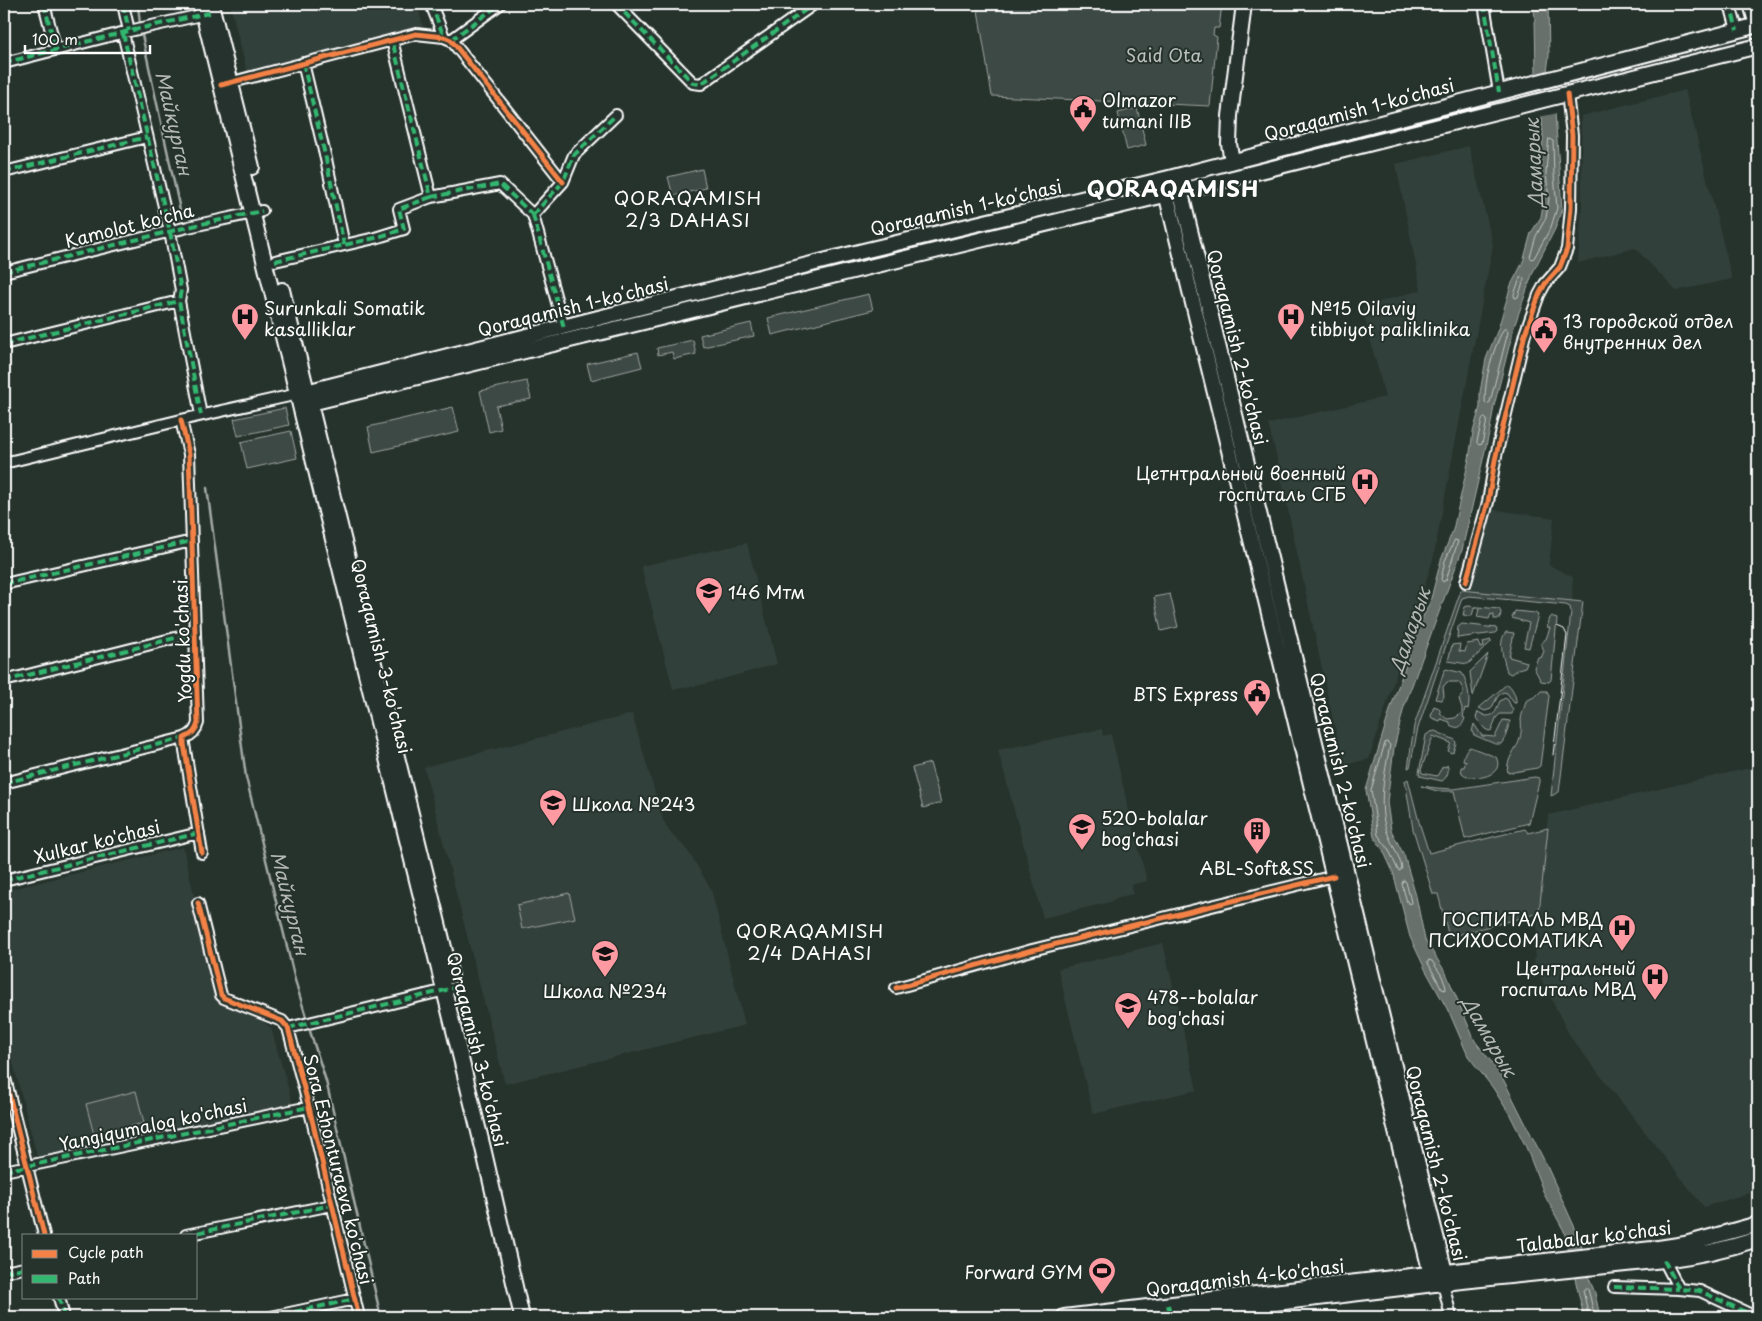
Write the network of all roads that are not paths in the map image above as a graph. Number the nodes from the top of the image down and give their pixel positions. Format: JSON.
{"nodes":[{"id":1,"x":44,"y":4,"type":"edge"},
{"id":2,"x":123,"y":4,"type":"edge"},
{"id":3,"x":431,"y":4,"type":"edge"},
{"id":4,"x":500,"y":4,"type":"edge"},
{"id":5,"x":616,"y":4,"type":"edge"},
{"id":6,"x":814,"y":4,"type":"edge"},
{"id":7,"x":1244,"y":4,"type":"edge"},
{"id":8,"x":1484,"y":4,"type":"edge"},
{"id":9,"x":1730,"y":4,"type":"edge"},
{"id":10,"x":1749,"y":4,"type":"edge"},
{"id":11,"x":207,"y":8,"type":"edge"},
{"id":12,"x":1757,"y":25,"type":"edge"},
{"id":13,"x":1737,"y":30,"type":"junction"},
{"id":14,"x":126,"y":32,"type":"junction"},
{"id":15,"x":448,"y":38,"type":"junction"},
{"id":16,"x":392,"y":40,"type":"junction"},
{"id":17,"x":1758,"y":46,"type":"edge"},
{"id":18,"x":56,"y":50,"type":"junction"},
{"id":19,"x":304,"y":63,"type":"junction"},
{"id":20,"x":4,"y":64,"type":"edge"},
{"id":21,"x":226,"y":84,"type":"junction"},
{"id":22,"x":1499,"y":92,"type":"junction"},
{"id":23,"x":1565,"y":94,"type":"junction"},
{"id":24,"x":616,"y":115,"type":"dead end"},
{"id":25,"x":147,"y":136,"type":"junction"},
{"id":26,"x":1232,"y":162,"type":"junction"},
{"id":27,"x":4,"y":172,"type":"edge"},
{"id":28,"x":1177,"y":176,"type":"junction"},
{"id":29,"x":1163,"y":179,"type":"junction"},
{"id":30,"x":563,"y":182,"type":"junction"},
{"id":31,"x":1181,"y":191,"type":"junction"},
{"id":32,"x":1166,"y":194,"type":"junction"},
{"id":33,"x":431,"y":197,"type":"junction"},
{"id":34,"x":258,"y":212,"type":"junction"},
{"id":35,"x":533,"y":215,"type":"junction"},
{"id":36,"x":172,"y":231,"type":"junction"},
{"id":37,"x":344,"y":245,"type":"junction"},
{"id":38,"x":863,"y":251,"type":"junction"},
{"id":39,"x":275,"y":261,"type":"junction"},
{"id":40,"x":867,"y":267,"type":"junction"},
{"id":41,"x":4,"y":272,"type":"edge"},
{"id":42,"x":179,"y":301,"type":"junction"},
{"id":43,"x":564,"y":328,"type":"junction"},
{"id":44,"x":4,"y":344,"type":"edge"},
{"id":45,"x":306,"y":396,"type":"junction"},
{"id":46,"x":202,"y":415,"type":"junction"},
{"id":47,"x":181,"y":420,"type":"junction"},
{"id":48,"x":1236,"y":446,"type":"junction"},
{"id":49,"x":4,"y":463,"type":"edge"},
{"id":50,"x":192,"y":541,"type":"junction"},
{"id":51,"x":1466,"y":582,"type":"dead end"},
{"id":52,"x":4,"y":584,"type":"edge"},
{"id":53,"x":195,"y":633,"type":"junction"},
{"id":54,"x":4,"y":682,"type":"edge"},
{"id":55,"x":184,"y":738,"type":"junction"},
{"id":56,"x":4,"y":783,"type":"edge"},
{"id":57,"x":199,"y":833,"type":"junction"},
{"id":58,"x":1330,"y":834,"type":"junction"},
{"id":59,"x":202,"y":853,"type":"dead end"},
{"id":60,"x":1334,"y":876,"type":"junction"},
{"id":61,"x":4,"y":880,"type":"edge"},
{"id":62,"x":198,"y":903,"type":"dead end"},
{"id":63,"x":896,"y":988,"type":"dead end"},
{"id":64,"x":449,"y":989,"type":"junction"},
{"id":65,"x":288,"y":1028,"type":"junction"},
{"id":66,"x":4,"y":1074,"type":"edge"},
{"id":67,"x":309,"y":1107,"type":"junction"},
{"id":68,"x":28,"y":1166,"type":"junction"},
{"id":69,"x":4,"y":1171,"type":"edge"},
{"id":70,"x":332,"y":1205,"type":"junction"},
{"id":71,"x":1758,"y":1224,"type":"edge"},
{"id":72,"x":44,"y":1234,"type":"edge"},
{"id":73,"x":191,"y":1234,"type":"edge"},
{"id":74,"x":1758,"y":1239,"type":"edge"},
{"id":75,"x":1612,"y":1259,"type":"junction"},
{"id":76,"x":1664,"y":1260,"type":"junction"},
{"id":77,"x":22,"y":1268,"type":"edge"},
{"id":78,"x":4,"y":1272,"type":"edge"},
{"id":79,"x":1440,"y":1276,"type":"junction"},
{"id":80,"x":1614,"y":1287,"type":"dead end"},
{"id":81,"x":1678,"y":1289,"type":"junction"},
{"id":82,"x":59,"y":1298,"type":"edge"},
{"id":83,"x":355,"y":1299,"type":"junction"},
{"id":84,"x":1167,"y":1314,"type":"edge"},
{"id":85,"x":64,"y":1317,"type":"edge"},
{"id":86,"x":271,"y":1317,"type":"edge"},
{"id":87,"x":359,"y":1317,"type":"edge"},
{"id":88,"x":522,"y":1317,"type":"edge"},
{"id":89,"x":530,"y":1317,"type":"edge"},
{"id":90,"x":1064,"y":1317,"type":"edge"},
{"id":91,"x":1451,"y":1317,"type":"edge"},
{"id":92,"x":1756,"y":1317,"type":"edge"}],
"edges":[{"from":1,"to":18,"type":"street"},
{"from":2,"to":14,"type":"street"},
{"from":3,"to":15,"type":"street"},
{"from":4,"to":15,"type":"street"},
{"from":5,"to":6,"type":"street"},
{"from":7,"to":26,"type":"main road"},
{"from":8,"to":22,"type":"street"},
{"from":9,"to":13,"type":"street"},
{"from":10,"to":12,"type":"street"},
{"from":11,"to":14,"type":"street"},
{"from":11,"to":21,"type":"main road","name":"Qoraqamish 3-ko'chasi"},
{"from":12,"to":13,"type":"main road","name":"Qoraqamish 1-koʻchasi"},
{"from":13,"to":22,"type":"main road","name":"Qoraqamish 1-koʻchasi"},
{"from":14,"to":18,"type":"street"},
{"from":14,"to":25,"type":"street"},
{"from":15,"to":16,"type":"street"},
{"from":15,"to":30,"type":"street"},
{"from":16,"to":19,"type":"street"},
{"from":16,"to":33,"type":"street"},
{"from":17,"to":23,"type":"main road"},
{"from":18,"to":20,"type":"street"},
{"from":19,"to":21,"type":"street"},
{"from":19,"to":37,"type":"street"},
{"from":21,"to":34,"type":"main road","name":"Qoraqamish 3-ko'chasi"},
{"from":22,"to":26,"type":"main road","name":"Qoraqamish 1-koʻchasi"},
{"from":23,"to":31,"type":"main road","name":"Qoraqamish 1-koʻchasi"},
{"from":23,"to":51,"type":"street"},
{"from":24,"to":30,"type":"street"},
{"from":25,"to":27,"type":"street"},
{"from":25,"to":36,"type":"street"},
{"from":26,"to":28,"type":"main road","name":"Qoraqamish 1-koʻchasi"},
{"from":28,"to":29,"type":"main road","name":"Qoraqamish 1-koʻchasi"},
{"from":28,"to":31,"type":"main road","name":"Qoraqamish 2-ko'chasi"},
{"from":29,"to":32,"type":"main road","name":"Qoraqamish 2-ko'chasi"},
{"from":29,"to":38,"type":"main road","name":"Qoraqamish 1-koʻchasi"},
{"from":30,"to":35,"type":"street"},
{"from":31,"to":32,"type":"main road","name":"Qoraqamish 1-koʻchasi"},
{"from":31,"to":48,"type":"main road","name":"Qoraqamish 2-ko'chasi"},
{"from":32,"to":40,"type":"main road","name":"Qoraqamish 1-koʻchasi"},
{"from":32,"to":48,"type":"main road","name":"Qoraqamish 2-ko'chasi"},
{"from":33,"to":35,"type":"street"},
{"from":33,"to":37,"type":"street"},
{"from":34,"to":36,"type":"street","name":"Kamolot ko'cha"},
{"from":34,"to":39,"type":"main road","name":"Qoraqamish 3-ko'chasi"},
{"from":34,"to":45,"type":"main road","name":"Qoraqamish 3-ko'chasi"},
{"from":35,"to":43,"type":"street"},
{"from":36,"to":41,"type":"street","name":"Kamolot ko'cha"},
{"from":36,"to":42,"type":"street"},
{"from":37,"to":39,"type":"street"},
{"from":38,"to":40,"type":"main road"},
{"from":38,"to":43,"type":"main road","name":"Qoraqamish 1-koʻchasi"},
{"from":39,"to":45,"type":"main road","name":"Qoraqamish 3-ko'chasi"},
{"from":40,"to":45,"type":"main road","name":"Qoraqamish 1-koʻchasi"},
{"from":42,"to":44,"type":"street"},
{"from":42,"to":46,"type":"street"},
{"from":43,"to":45,"type":"main road","name":"Qoraqamish 1-koʻchasi"},
{"from":45,"to":46,"type":"street"},
{"from":45,"to":64,"type":"main road","name":"Qoraqamish 3-ko'chasi"},
{"from":46,"to":47,"type":"street"},
{"from":47,"to":49,"type":"street"},
{"from":47,"to":50,"type":"street","name":"Yogdu ko'chasi"},
{"from":48,"to":58,"type":"main road","name":"Qoraqamish 2-ko'chasi"},
{"from":50,"to":52,"type":"street"},
{"from":50,"to":53,"type":"street","name":"Yogdu ko'chasi"},
{"from":53,"to":54,"type":"street"},
{"from":53,"to":55,"type":"street","name":"Yogdu ko'chasi"},
{"from":55,"to":56,"type":"street"},
{"from":55,"to":57,"type":"street"},
{"from":57,"to":59,"type":"street"},
{"from":57,"to":61,"type":"street","name":"Xulkar ko'chasi"},
{"from":58,"to":60,"type":"main road","name":"Qoraqamish 2-ko'chasi"},
{"from":58,"to":79,"type":"main road","name":"Qoraqamish 2-ko'chasi"},
{"from":60,"to":63,"type":"street"},
{"from":60,"to":79,"type":"main road","name":"Qoraqamish 2-ko'chasi"},
{"from":62,"to":65,"type":"street"},
{"from":64,"to":65,"type":"street"},
{"from":64,"to":88,"type":"main road","name":"Qoraqamish 3-ko'chasi"},
{"from":64,"to":89,"type":"main road","name":"Qoraqamish 3-ko'chasi"},
{"from":65,"to":67,"type":"street","name":"Sora Eshonturaeva ko'chasi"},
{"from":66,"to":68,"type":"street"},
{"from":67,"to":68,"type":"street","name":"Yangiqumaloq ko'chasi"},
{"from":67,"to":70,"type":"street","name":"Sora Eshonturaeva ko'chasi"},
{"from":68,"to":69,"type":"street","name":"Yangiqumaloq ko'chasi"},
{"from":68,"to":72,"type":"street"},
{"from":70,"to":73,"type":"street"},
{"from":70,"to":83,"type":"street","name":"Sora Eshonturaeva ko'chasi"},
{"from":71,"to":75,"type":"main road","name":"Talabalar ko'chasi"},
{"from":74,"to":76,"type":"main road","name":"Talabalar ko'chasi"},
{"from":75,"to":76,"type":"main road","name":"Talabalar ko'chasi"},
{"from":75,"to":79,"type":"main road","name":"Talabalar ko'chasi"},
{"from":76,"to":81,"type":"street"},
{"from":77,"to":78,"type":"street"},
{"from":79,"to":84,"type":"main road","name":"Qoraqamish 4-ko'chasi"},
{"from":79,"to":91,"type":"street"},
{"from":80,"to":81,"type":"street"},
{"from":81,"to":92,"type":"street"},
{"from":82,"to":85,"type":"street"},
{"from":83,"to":86,"type":"street"},
{"from":83,"to":87,"type":"street","name":"Sora Eshonturaeva ko'chasi"},
{"from":84,"to":90,"type":"main road","name":"Qoraqamish 4-ko'chasi"}]}
